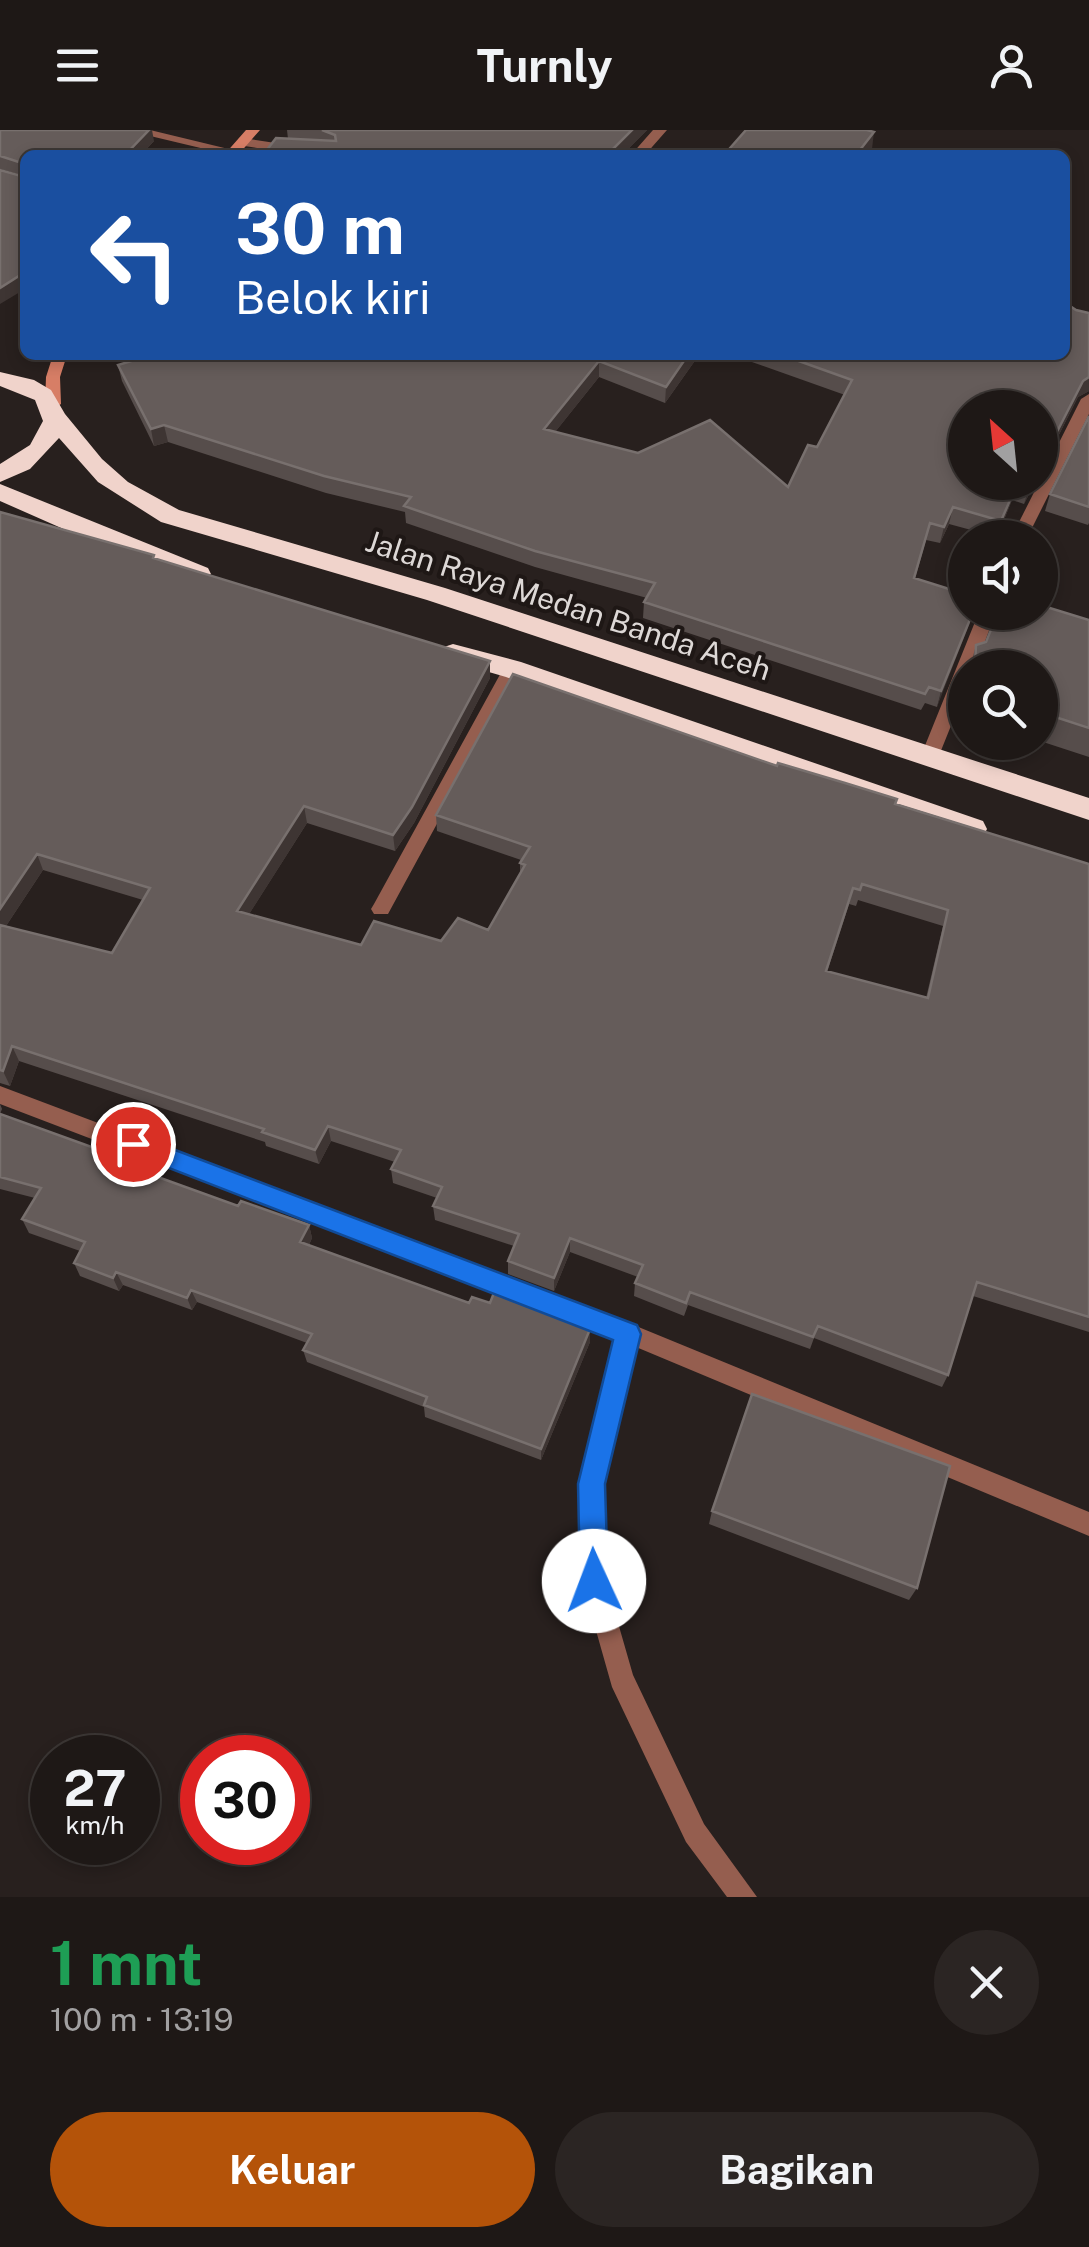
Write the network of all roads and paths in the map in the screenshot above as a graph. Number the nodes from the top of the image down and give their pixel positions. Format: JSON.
{"nodes":[{"id":1,"x":132,"y":130,"type":"edge"},
{"id":2,"x":253,"y":130,"type":"edge"},
{"id":3,"x":660,"y":130,"type":"edge"},
{"id":4,"x":236,"y":150,"type":"edge"},
{"id":5,"x":642,"y":150,"type":"edge"},
{"id":6,"x":58,"y":360,"type":"edge"},
{"id":7,"x":0,"y":379,"type":"edge"},
{"id":8,"x":1089,"y":399,"type":"edge"},
{"id":9,"x":55,"y":412,"type":"junction"},
{"id":10,"x":0,"y":474,"type":"edge"},
{"id":11,"x":0,"y":492,"type":"edge"},
{"id":12,"x":1027,"y":520,"type":"edge"},
{"id":13,"x":232,"y":585,"type":"edge"},
{"id":14,"x":422,"y":645,"type":"edge"},
{"id":15,"x":512,"y":670,"type":"junction"},
{"id":16,"x":948,"y":709,"type":"edge"},
{"id":17,"x":928,"y":758,"type":"junction"},
{"id":18,"x":1089,"y":809,"type":"edge"},
{"id":19,"x":997,"y":838,"type":"edge"},
{"id":20,"x":380,"y":909,"type":"dead end"},
{"id":21,"x":0,"y":1095,"type":"edge"},
{"id":22,"x":628,"y":1334,"type":"junction"},
{"id":23,"x":1089,"y":1524,"type":"edge"},
{"id":24,"x":744,"y":1897,"type":"edge"}],
"edges":[{"from":1,"to":4,"type":"street"},
{"from":2,"to":4,"type":"main road"},
{"from":3,"to":5,"type":"street"},
{"from":6,"to":9,"type":"main road"},
{"from":7,"to":9,"type":"highway"},
{"from":8,"to":12,"type":"street"},
{"from":9,"to":10,"type":"highway"},
{"from":9,"to":17,"type":"highway","name":"Jalan Raya Medan Banda Aceh"},
{"from":11,"to":13,"type":"highway"},
{"from":14,"to":15,"type":"highway"},
{"from":15,"to":19,"type":"highway"},
{"from":15,"to":20,"type":"street"},
{"from":16,"to":17,"type":"street"},
{"from":17,"to":18,"type":"highway","name":"Jalan Raya Medan Banda Aceh"},
{"from":21,"to":22,"type":"street"},
{"from":22,"to":23,"type":"street"},
{"from":22,"to":24,"type":"street"}]}
